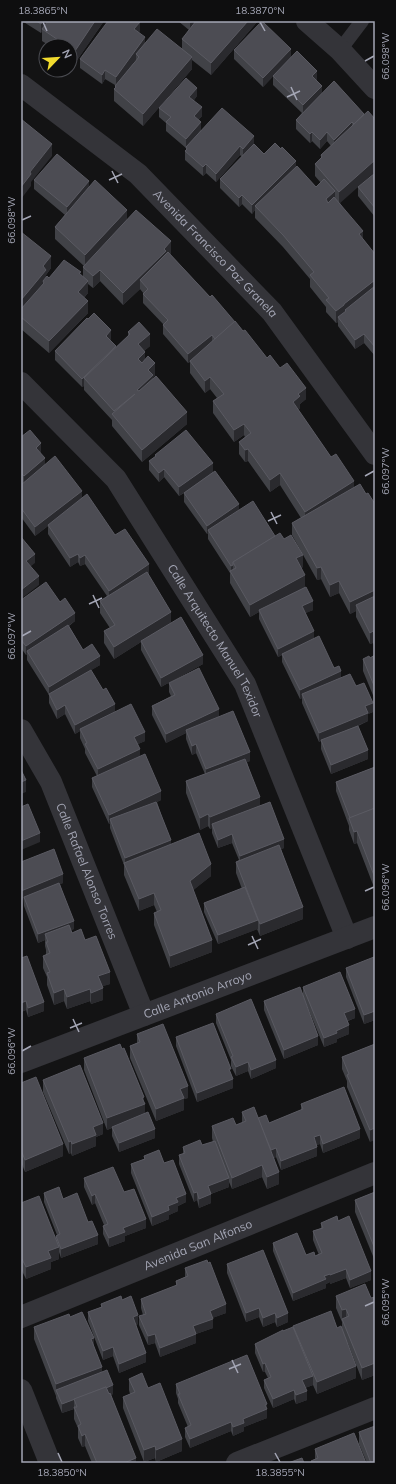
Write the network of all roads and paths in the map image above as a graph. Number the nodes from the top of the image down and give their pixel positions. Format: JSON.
{"nodes":[{"id":1,"x":307,"y":21,"type":"edge"},
{"id":2,"x":362,"y":21,"type":"edge"},
{"id":3,"x":340,"y":50,"type":"junction"},
{"id":4,"x":21,"y":86,"type":"edge"},
{"id":5,"x":375,"y":88,"type":"edge"},
{"id":6,"x":21,"y":383,"type":"edge"},
{"id":7,"x":375,"y":454,"type":"edge"},
{"id":8,"x":21,"y":730,"type":"edge"},
{"id":9,"x":375,"y":927,"type":"edge"},
{"id":10,"x":347,"y":938,"type":"junction"},
{"id":11,"x":144,"y":1015,"type":"junction"},
{"id":12,"x":21,"y":1062,"type":"edge"},
{"id":13,"x":375,"y":1173,"type":"edge"},
{"id":14,"x":21,"y":1317,"type":"edge"},
{"id":15,"x":21,"y":1390,"type":"edge"},
{"id":16,"x":375,"y":1408,"type":"edge"},
{"id":17,"x":50,"y":1463,"type":"edge"},
{"id":18,"x":237,"y":1463,"type":"edge"}],
"edges":[{"from":1,"to":3,"type":"street"},
{"from":2,"to":3,"type":"lane"},
{"from":3,"to":5,"type":"street"},
{"from":4,"to":7,"type":"street","name":"Avenida Francisco Paz Granela"},
{"from":6,"to":10,"type":"street","name":"Calle Arquitecto Manuel Texidor"},
{"from":8,"to":11,"type":"street","name":"Calle Rafael Alonso Torres"},
{"from":9,"to":10,"type":"street","name":"Calle Antonio Arroyo"},
{"from":10,"to":11,"type":"street","name":"Calle Antonio Arroyo"},
{"from":11,"to":12,"type":"street","name":"Calle Antonio Arroyo"},
{"from":13,"to":14,"type":"street","name":"Avenida San Alfonso"},
{"from":15,"to":17,"type":"street"},
{"from":16,"to":18,"type":"street"}]}
